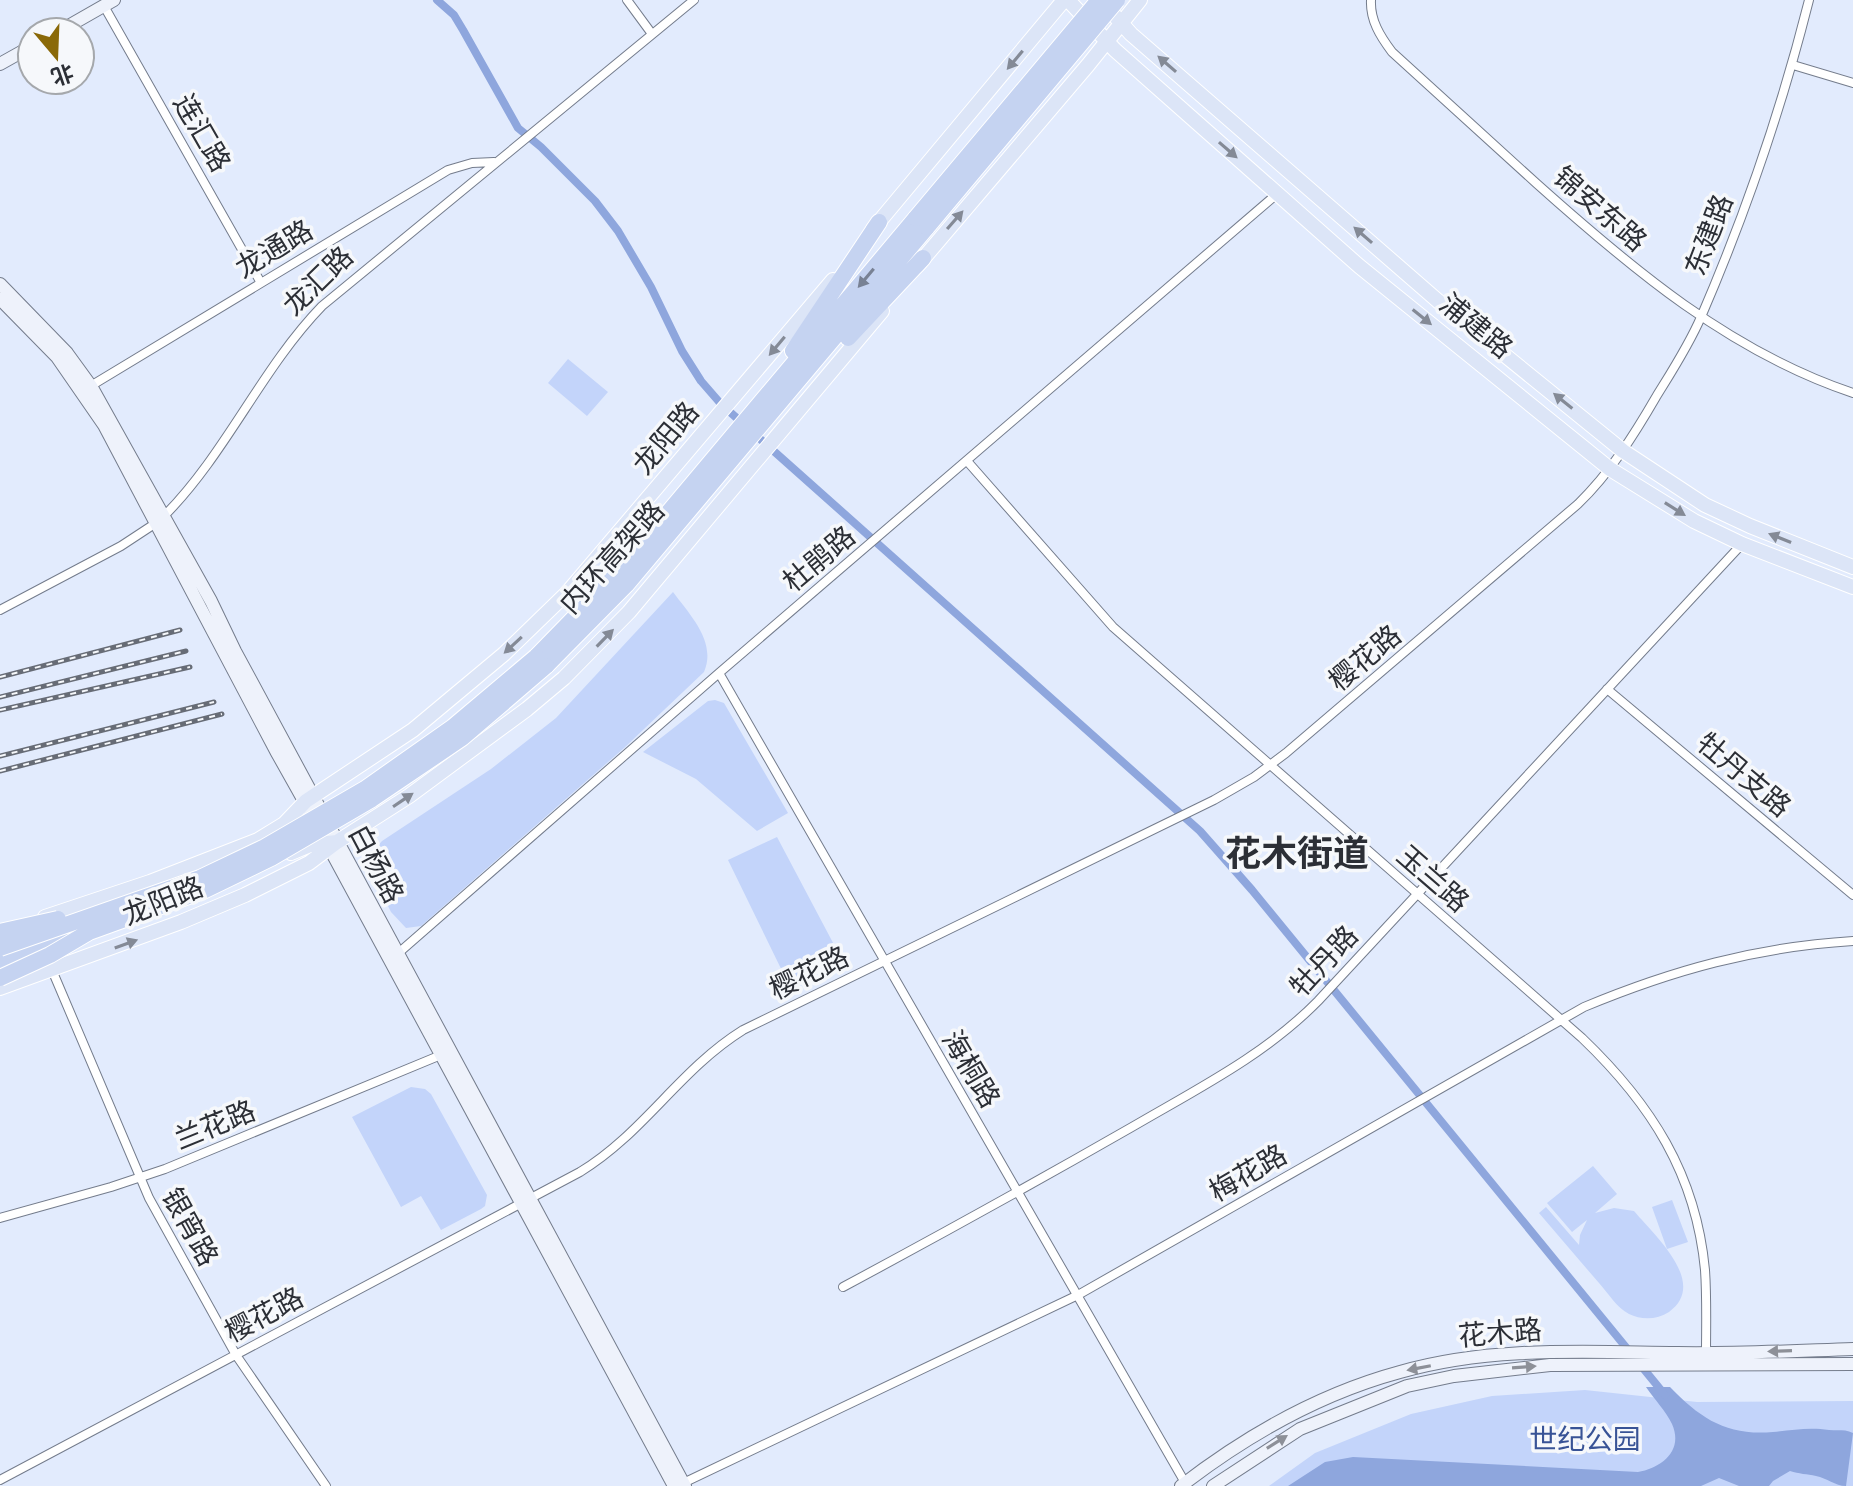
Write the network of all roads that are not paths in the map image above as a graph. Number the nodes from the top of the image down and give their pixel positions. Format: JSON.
{"nodes":[{"id":1,"x":627,"y":0,"type":"edge"},
{"id":2,"x":694,"y":0,"type":"edge"},
{"id":3,"x":1066,"y":0,"type":"edge"},
{"id":4,"x":1099,"y":0,"type":"edge"},
{"id":5,"x":1117,"y":0,"type":"edge"},
{"id":6,"x":1140,"y":0,"type":"edge"},
{"id":7,"x":1371,"y":0,"type":"edge"},
{"id":8,"x":1809,"y":0,"type":"edge"},
{"id":9,"x":109,"y":3,"type":"edge"},
{"id":10,"x":86,"y":16,"type":"edge"},
{"id":11,"x":1121,"y":23,"type":"junction"},
{"id":12,"x":652,"y":34,"type":"junction"},
{"id":13,"x":1107,"y":42,"type":"junction"},
{"id":14,"x":1793,"y":65,"type":"junction"},
{"id":15,"x":1853,"y":83,"type":"edge"},
{"id":16,"x":495,"y":162,"type":"junction"},
{"id":17,"x":1278,"y":193,"type":"junction"},
{"id":18,"x":879,"y":222,"type":"joint"},
{"id":19,"x":921,"y":222,"type":"junction"},
{"id":20,"x":923,"y":258,"type":"joint"},
{"id":21,"x":261,"y":283,"type":"junction"},
{"id":22,"x":0,"y":284,"type":"edge"},
{"id":23,"x":0,"y":299,"type":"edge"},
{"id":24,"x":1701,"y":317,"type":"junction"},
{"id":25,"x":87,"y":389,"type":"junction"},
{"id":26,"x":1853,"y":393,"type":"edge"},
{"id":27,"x":760,"y":413,"type":"junction"},
{"id":28,"x":733,"y":436,"type":"junction"},
{"id":29,"x":1623,"y":451,"type":"junction"},
{"id":30,"x":967,"y":461,"type":"junction"},
{"id":31,"x":1610,"y":469,"type":"junction"},
{"id":32,"x":160,"y":520,"type":"junction"},
{"id":33,"x":1742,"y":544,"type":"junction"},
{"id":34,"x":1853,"y":567,"type":"edge"},
{"id":35,"x":1853,"y":587,"type":"edge"},
{"id":36,"x":0,"y":610,"type":"edge"},
{"id":37,"x":541,"y":662,"type":"junction"},
{"id":38,"x":719,"y":673,"type":"junction"},
{"id":39,"x":1607,"y":689,"type":"junction"},
{"id":40,"x":1270,"y":766,"type":"junction"},
{"id":41,"x":310,"y":799,"type":"junction"},
{"id":42,"x":331,"y":844,"type":"junction"},
{"id":43,"x":247,"y":846,"type":"junction"},
{"id":44,"x":1416,"y":894,"type":"junction"},
{"id":45,"x":1853,"y":895,"type":"edge"},
{"id":46,"x":123,"y":906,"type":"junction"},
{"id":47,"x":23,"y":925,"type":"junction"},
{"id":48,"x":0,"y":926,"type":"edge"},
{"id":49,"x":89,"y":932,"type":"junction"},
{"id":50,"x":0,"y":934,"type":"edge"},
{"id":51,"x":1853,"y":941,"type":"edge"},
{"id":52,"x":0,"y":947,"type":"edge"},
{"id":53,"x":87,"y":956,"type":"junction"},
{"id":54,"x":394,"y":957,"type":"junction"},
{"id":55,"x":884,"y":961,"type":"junction"},
{"id":56,"x":0,"y":964,"type":"edge"},
{"id":57,"x":52,"y":970,"type":"junction"},
{"id":58,"x":0,"y":977,"type":"edge"},
{"id":59,"x":0,"y":988,"type":"edge"},
{"id":60,"x":1560,"y":1019,"type":"junction"},
{"id":61,"x":441,"y":1055,"type":"junction"},
{"id":62,"x":139,"y":1179,"type":"junction"},
{"id":63,"x":1018,"y":1192,"type":"junction"},
{"id":64,"x":526,"y":1201,"type":"junction"},
{"id":65,"x":0,"y":1218,"type":"edge"},
{"id":66,"x":843,"y":1287,"type":"dead end"},
{"id":67,"x":1078,"y":1295,"type":"junction"},
{"id":68,"x":1853,"y":1349,"type":"edge"},
{"id":69,"x":236,"y":1355,"type":"junction"},
{"id":70,"x":1706,"y":1359,"type":"junction"},
{"id":71,"x":1853,"y":1364,"type":"edge"},
{"id":72,"x":0,"y":1480,"type":"edge"},
{"id":73,"x":680,"y":1485,"type":"edge"},
{"id":74,"x":1185,"y":1485,"type":"edge"},
{"id":75,"x":326,"y":1486,"type":"edge"},
{"id":76,"x":1213,"y":1486,"type":"edge"}],
"edges":[{"from":1,"to":12,"type":"street"},
{"from":2,"to":12,"type":"street","name":"龙汇路"},
{"from":3,"to":13,"type":"main road","name":"浦建路"},
{"from":3,"to":18,"type":"main road","one_way":true},
{"from":4,"to":11,"type":"main road","name":"浦建路"},
{"from":4,"to":19,"type":"highway","name":"内环高架路","bridge":true},
{"from":5,"to":19,"type":"highway","name":"内环高架路","bridge":true},
{"from":6,"to":11,"type":"main road"},
{"from":7,"to":24,"type":"street","name":"锦安东路"},
{"from":8,"to":14,"type":"street","name":"东建路"},
{"from":9,"to":10,"type":"main road"},
{"from":9,"to":21,"type":"street","name":"连汇路"},
{"from":11,"to":13,"type":"main road"},
{"from":29,"to":11,"type":"main road","name":"浦建路","one_way":true},
{"from":12,"to":16,"type":"street","name":"龙汇路"},
{"from":13,"to":17,"type":"main road","name":"浦建路","one_way":true},
{"from":20,"to":13,"type":"main road","one_way":true},
{"from":14,"to":15,"type":"street"},
{"from":14,"to":24,"type":"street","name":"东建路"},
{"from":16,"to":21,"type":"street","name":"龙通路"},
{"from":16,"to":32,"type":"street","name":"龙汇路"},
{"from":17,"to":30,"type":"street","name":"杜鹃路"},
{"from":17,"to":31,"type":"main road","name":"浦建路","one_way":true},
{"from":18,"to":27,"type":"highway","one_way":true},
{"from":19,"to":27,"type":"highway","name":"内环高架路"},
{"from":20,"to":27,"type":"highway"},
{"from":21,"to":25,"type":"street","name":"龙通路"},
{"from":22,"to":25,"type":"main road","name":"白杨路"},
{"from":23,"to":25,"type":"main road","name":"白杨路"},
{"from":24,"to":26,"type":"street","name":"锦安东路"},
{"from":24,"to":29,"type":"street","name":"东建路"},
{"from":25,"to":32,"type":"main road","name":"白杨路"},
{"from":27,"to":28,"type":"highway","name":"内环高架路"},
{"from":27,"to":28,"type":"main road","name":"龙阳路"},
{"from":42,"to":27,"type":"main road","name":"龙阳路","one_way":true},
{"from":28,"to":37,"type":"highway","name":"内环高架路"},
{"from":28,"to":37,"type":"highway","name":"内环高架路"},
{"from":28,"to":41,"type":"main road","name":"龙阳路","one_way":true},
{"from":29,"to":31,"type":"street","name":"东建路"},
{"from":34,"to":29,"type":"main road","name":"浦建路","one_way":true},
{"from":30,"to":38,"type":"street","name":"杜鹃路"},
{"from":30,"to":40,"type":"street","name":"玉兰路"},
{"from":31,"to":33,"type":"main road","name":"浦建路","one_way":true},
{"from":31,"to":40,"type":"street","name":"樱花路"},
{"from":32,"to":36,"type":"street","name":"龙汇路"},
{"from":32,"to":41,"type":"main road","name":"白杨路"},
{"from":33,"to":35,"type":"main road","name":"浦建路"},
{"from":33,"to":39,"type":"street","name":"牡丹路"},
{"from":37,"to":46,"type":"highway","name":"内环高架路","bridge":true},
{"from":37,"to":49,"type":"highway","name":"内环高架路","bridge":true},
{"from":38,"to":54,"type":"street","name":"杜鹃路"},
{"from":38,"to":55,"type":"street","name":"海桐路"},
{"from":39,"to":44,"type":"street","name":"牡丹路"},
{"from":39,"to":45,"type":"street","name":"牡丹支路"},
{"from":40,"to":44,"type":"street","name":"玉兰路"},
{"from":40,"to":55,"type":"street","name":"樱花路"},
{"from":41,"to":42,"type":"main road","name":"白杨路"},
{"from":41,"to":43,"type":"main road","name":"龙阳路"},
{"from":53,"to":42,"type":"main road","name":"龙阳路","one_way":true},
{"from":42,"to":54,"type":"main road","name":"白杨路"},
{"from":42,"to":56,"type":"main road","name":"龙阳路"},
{"from":43,"to":47,"type":"main road","name":"龙阳路"},
{"from":43,"to":52,"type":"main road","name":"龙阳路"},
{"from":44,"to":60,"type":"street","name":"玉兰路"},
{"from":44,"to":63,"type":"street","name":"牡丹路"},
{"from":46,"to":50,"type":"highway","bridge":true},
{"from":46,"to":52,"type":"highway","name":"内环高架路","bridge":true},
{"from":47,"to":48,"type":"main road","name":"龙阳路"},
{"from":47,"to":50,"type":"main road","name":"龙阳路"},
{"from":49,"to":56,"type":"highway","name":"内环高架路","bridge":true},
{"from":49,"to":58,"type":"highway","bridge":true},
{"from":51,"to":60,"type":"street","name":"梅花路"},
{"from":53,"to":57,"type":"main road","name":"龙阳路"},
{"from":53,"to":58,"type":"main road"},
{"from":54,"to":61,"type":"main road","name":"白杨路"},
{"from":54,"to":64,"type":"main road","name":"白杨路"},
{"from":55,"to":63,"type":"street","name":"海桐路"},
{"from":55,"to":64,"type":"street","name":"樱花路"},
{"from":57,"to":59,"type":"main road","name":"龙阳路"},
{"from":57,"to":62,"type":"street","name":"银宵路"},
{"from":60,"to":67,"type":"street","name":"梅花路"},
{"from":60,"to":70,"type":"street","name":"玉兰路"},
{"from":61,"to":62,"type":"street","name":"兰花路"},
{"from":61,"to":64,"type":"main road","name":"白杨路"},
{"from":62,"to":65,"type":"street","name":"兰花路"},
{"from":62,"to":69,"type":"street","name":"银宵路"},
{"from":63,"to":66,"type":"street","name":"牡丹路"},
{"from":63,"to":67,"type":"street","name":"海桐路"},
{"from":64,"to":69,"type":"street","name":"樱花路"},
{"from":64,"to":73,"type":"main road","name":"白杨路"},
{"from":67,"to":73,"type":"street","name":"梅花路"},
{"from":67,"to":74,"type":"street","name":"海桐路"},
{"from":68,"to":70,"type":"main road","name":"花木路","one_way":true},
{"from":69,"to":72,"type":"street","name":"樱花路"},
{"from":69,"to":75,"type":"street","name":"银宵路"},
{"from":70,"to":71,"type":"main road","name":"花木路"},
{"from":70,"to":74,"type":"main road","name":"花木路","one_way":true},
{"from":76,"to":70,"type":"main road","name":"花木路","one_way":true}]}
